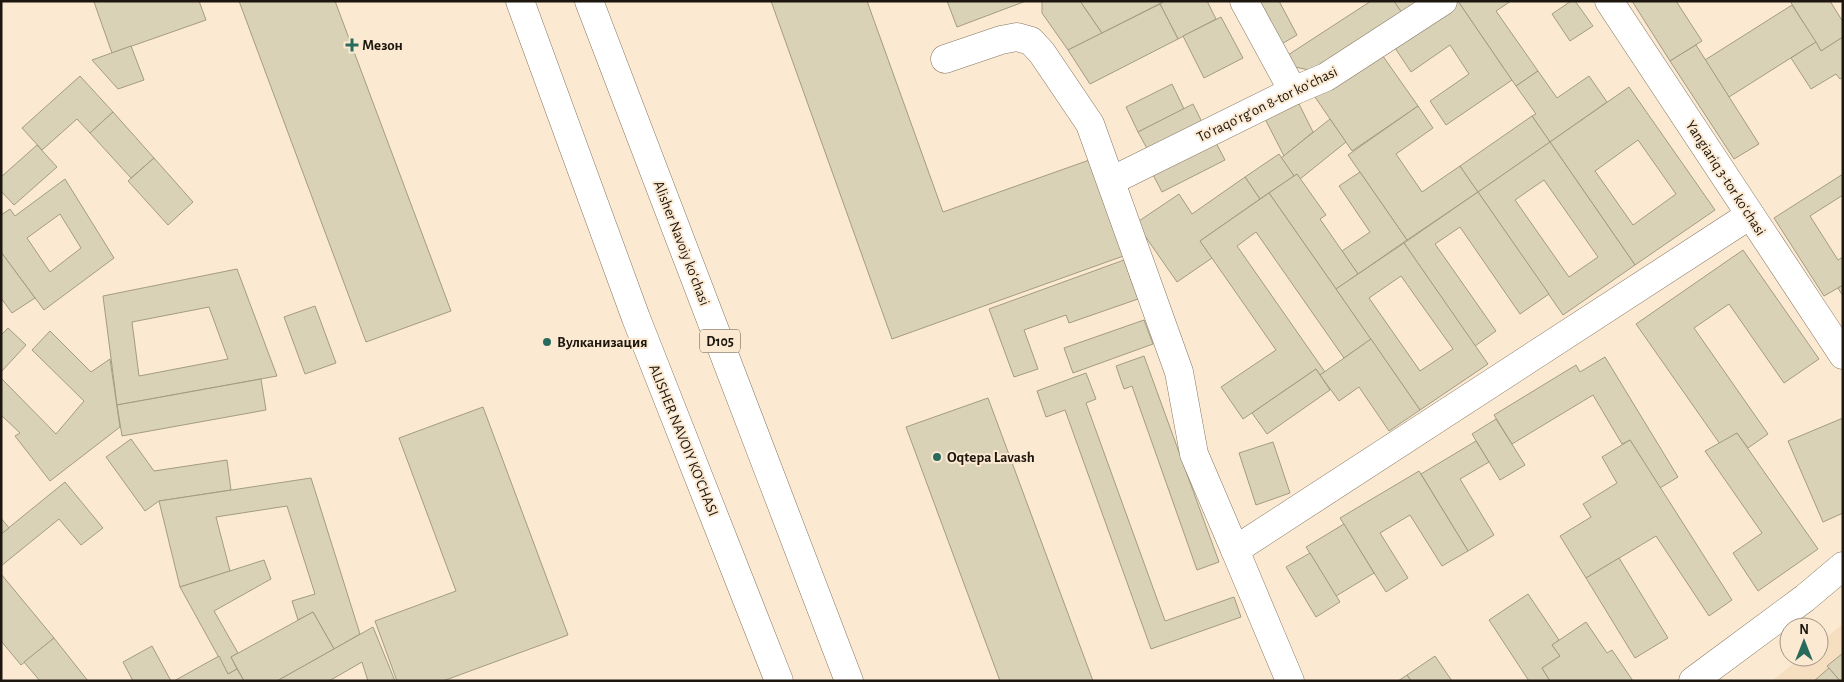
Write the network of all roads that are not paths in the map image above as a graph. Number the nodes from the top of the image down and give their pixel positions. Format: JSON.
{"nodes":[{"id":1,"x":520,"y":1,"type":"edge"},
{"id":2,"x":589,"y":1,"type":"edge"},
{"id":3,"x":1244,"y":1,"type":"edge"},
{"id":4,"x":1443,"y":1,"type":"edge"},
{"id":5,"x":1609,"y":1,"type":"edge"},
{"id":6,"x":945,"y":59,"type":"dead end"},
{"id":7,"x":1293,"y":91,"type":"junction"},
{"id":8,"x":1111,"y":181,"type":"junction"},
{"id":9,"x":1750,"y":215,"type":"junction"},
{"id":10,"x":1843,"y":355,"type":"edge"},
{"id":11,"x":1235,"y":550,"type":"junction"},
{"id":12,"x":1843,"y":566,"type":"edge"},
{"id":13,"x":779,"y":681,"type":"edge"},
{"id":14,"x":850,"y":681,"type":"edge"},
{"id":15,"x":1290,"y":681,"type":"edge"},
{"id":16,"x":1693,"y":681,"type":"edge"}],
"edges":[{"from":1,"to":13,"type":"street","name":"ALISHER NAVOIY KO'CHASI"},
{"from":2,"to":14,"type":"street","name":"Alisher Navoiy koʻchasi","number":"D105"},
{"from":3,"to":7,"type":"street"},
{"from":4,"to":7,"type":"street","name":"Toʻraqoʻrgʻon 8-tor koʻchasi"},
{"from":5,"to":9,"type":"street","name":"Yangiariq 3-tor koʻchasi"},
{"from":6,"to":8,"type":"street"},
{"from":7,"to":8,"type":"street","name":"Toʻraqoʻrgʻon 8-tor koʻchasi"},
{"from":8,"to":11,"type":"street"},
{"from":9,"to":10,"type":"street","name":"Yangiariq 3-tor koʻchasi"},
{"from":9,"to":11,"type":"street"},
{"from":11,"to":15,"type":"street"},
{"from":12,"to":16,"type":"street"}]}
